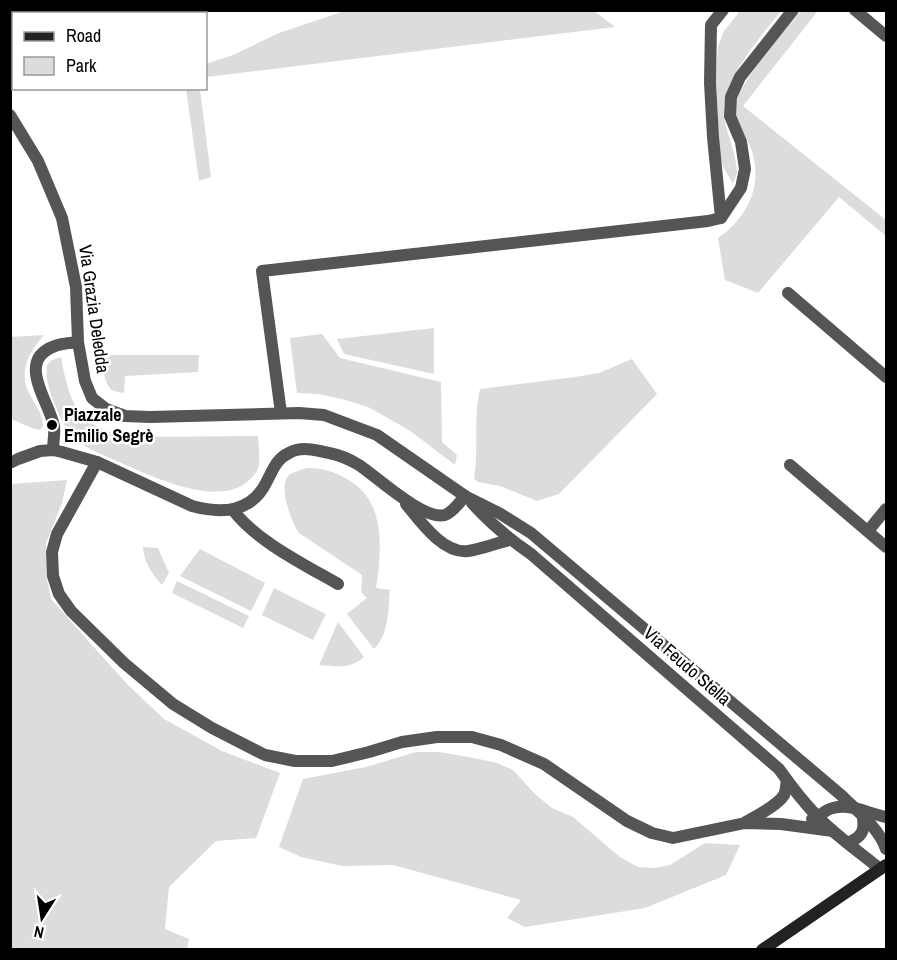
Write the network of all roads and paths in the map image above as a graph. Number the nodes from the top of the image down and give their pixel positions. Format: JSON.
{"nodes":[{"id":1,"x":723,"y":10,"type":"edge"},
{"id":2,"x":793,"y":10,"type":"edge"},
{"id":3,"x":855,"y":10,"type":"edge"},
{"id":4,"x":886,"y":36,"type":"edge"},
{"id":5,"x":10,"y":115,"type":"edge"},
{"id":6,"x":721,"y":218,"type":"junction"},
{"id":7,"x":788,"y":293,"type":"dead end"},
{"id":8,"x":78,"y":342,"type":"junction"},
{"id":9,"x":886,"y":377,"type":"edge"},
{"id":10,"x":281,"y":413,"type":"junction"},
{"id":11,"x":53,"y":450,"type":"junction"},
{"id":12,"x":97,"y":462,"type":"junction"},
{"id":13,"x":10,"y":463,"type":"edge"},
{"id":14,"x":790,"y":465,"type":"dead end"},
{"id":15,"x":400,"y":496,"type":"junction"},
{"id":16,"x":465,"y":496,"type":"junction"},
{"id":17,"x":886,"y":509,"type":"edge"},
{"id":18,"x":233,"y":510,"type":"junction"},
{"id":19,"x":868,"y":531,"type":"junction"},
{"id":20,"x":510,"y":540,"type":"junction"},
{"id":21,"x":886,"y":547,"type":"edge"},
{"id":22,"x":338,"y":584,"type":"dead end"},
{"id":23,"x":787,"y":780,"type":"junction"},
{"id":24,"x":853,"y":807,"type":"junction"},
{"id":25,"x":886,"y":817,"type":"edge"},
{"id":26,"x":818,"y":818,"type":"junction"},
{"id":27,"x":863,"y":818,"type":"junction"},
{"id":28,"x":745,"y":823,"type":"junction"},
{"id":29,"x":781,"y":824,"type":"junction"},
{"id":30,"x":833,"y":831,"type":"junction"},
{"id":31,"x":848,"y":843,"type":"junction"},
{"id":32,"x":886,"y":849,"type":"edge"},
{"id":33,"x":883,"y":867,"type":"edge"},
{"id":34,"x":762,"y":950,"type":"edge"}],
"edges":[{"from":1,"to":6,"type":"street"},
{"from":2,"to":6,"type":"street"},
{"from":3,"to":4,"type":"street"},
{"from":5,"to":8,"type":"street","name":"Via Grazia Deledda"},
{"from":6,"to":10,"type":"street"},
{"from":7,"to":9,"type":"street"},
{"from":8,"to":10,"type":"street","name":"Via Grazia Deledda"},
{"from":8,"to":11,"type":"street"},
{"from":10,"to":16,"type":"street","name":"Via Feudo Stella"},
{"from":11,"to":12,"type":"street"},
{"from":11,"to":13,"type":"street"},
{"from":12,"to":18,"type":"street"},
{"from":12,"to":28,"type":"street"},
{"from":14,"to":19,"type":"street"},
{"from":15,"to":16,"type":"street"},
{"from":15,"to":18,"type":"street"},
{"from":15,"to":20,"type":"street"},
{"from":16,"to":20,"type":"street","name":"Via Feudo Stella"},
{"from":16,"to":24,"type":"street","name":"Via Feudo Stella"},
{"from":17,"to":19,"type":"street"},
{"from":18,"to":22,"type":"street"},
{"from":19,"to":21,"type":"street"},
{"from":20,"to":23,"type":"street","name":"Via Feudo Stella"},
{"from":23,"to":26,"type":"street","name":"Via Feudo Stella"},
{"from":23,"to":28,"type":"street"},
{"from":24,"to":25,"type":"street"},
{"from":24,"to":26,"type":"street"},
{"from":24,"to":27,"type":"street","name":"Via Feudo Stella"},
{"from":26,"to":29,"type":"street"},
{"from":26,"to":30,"type":"street","name":"Via Feudo Stella"},
{"from":27,"to":31,"type":"street"},
{"from":27,"to":32,"type":"street","name":"Via Feudo Stella"},
{"from":28,"to":29,"type":"street"},
{"from":29,"to":30,"type":"street"},
{"from":30,"to":31,"type":"street","name":"Via Feudo Stella"},
{"from":31,"to":33,"type":"street","name":"Via Feudo Stella"},
{"from":33,"to":34,"type":"street"}]}
